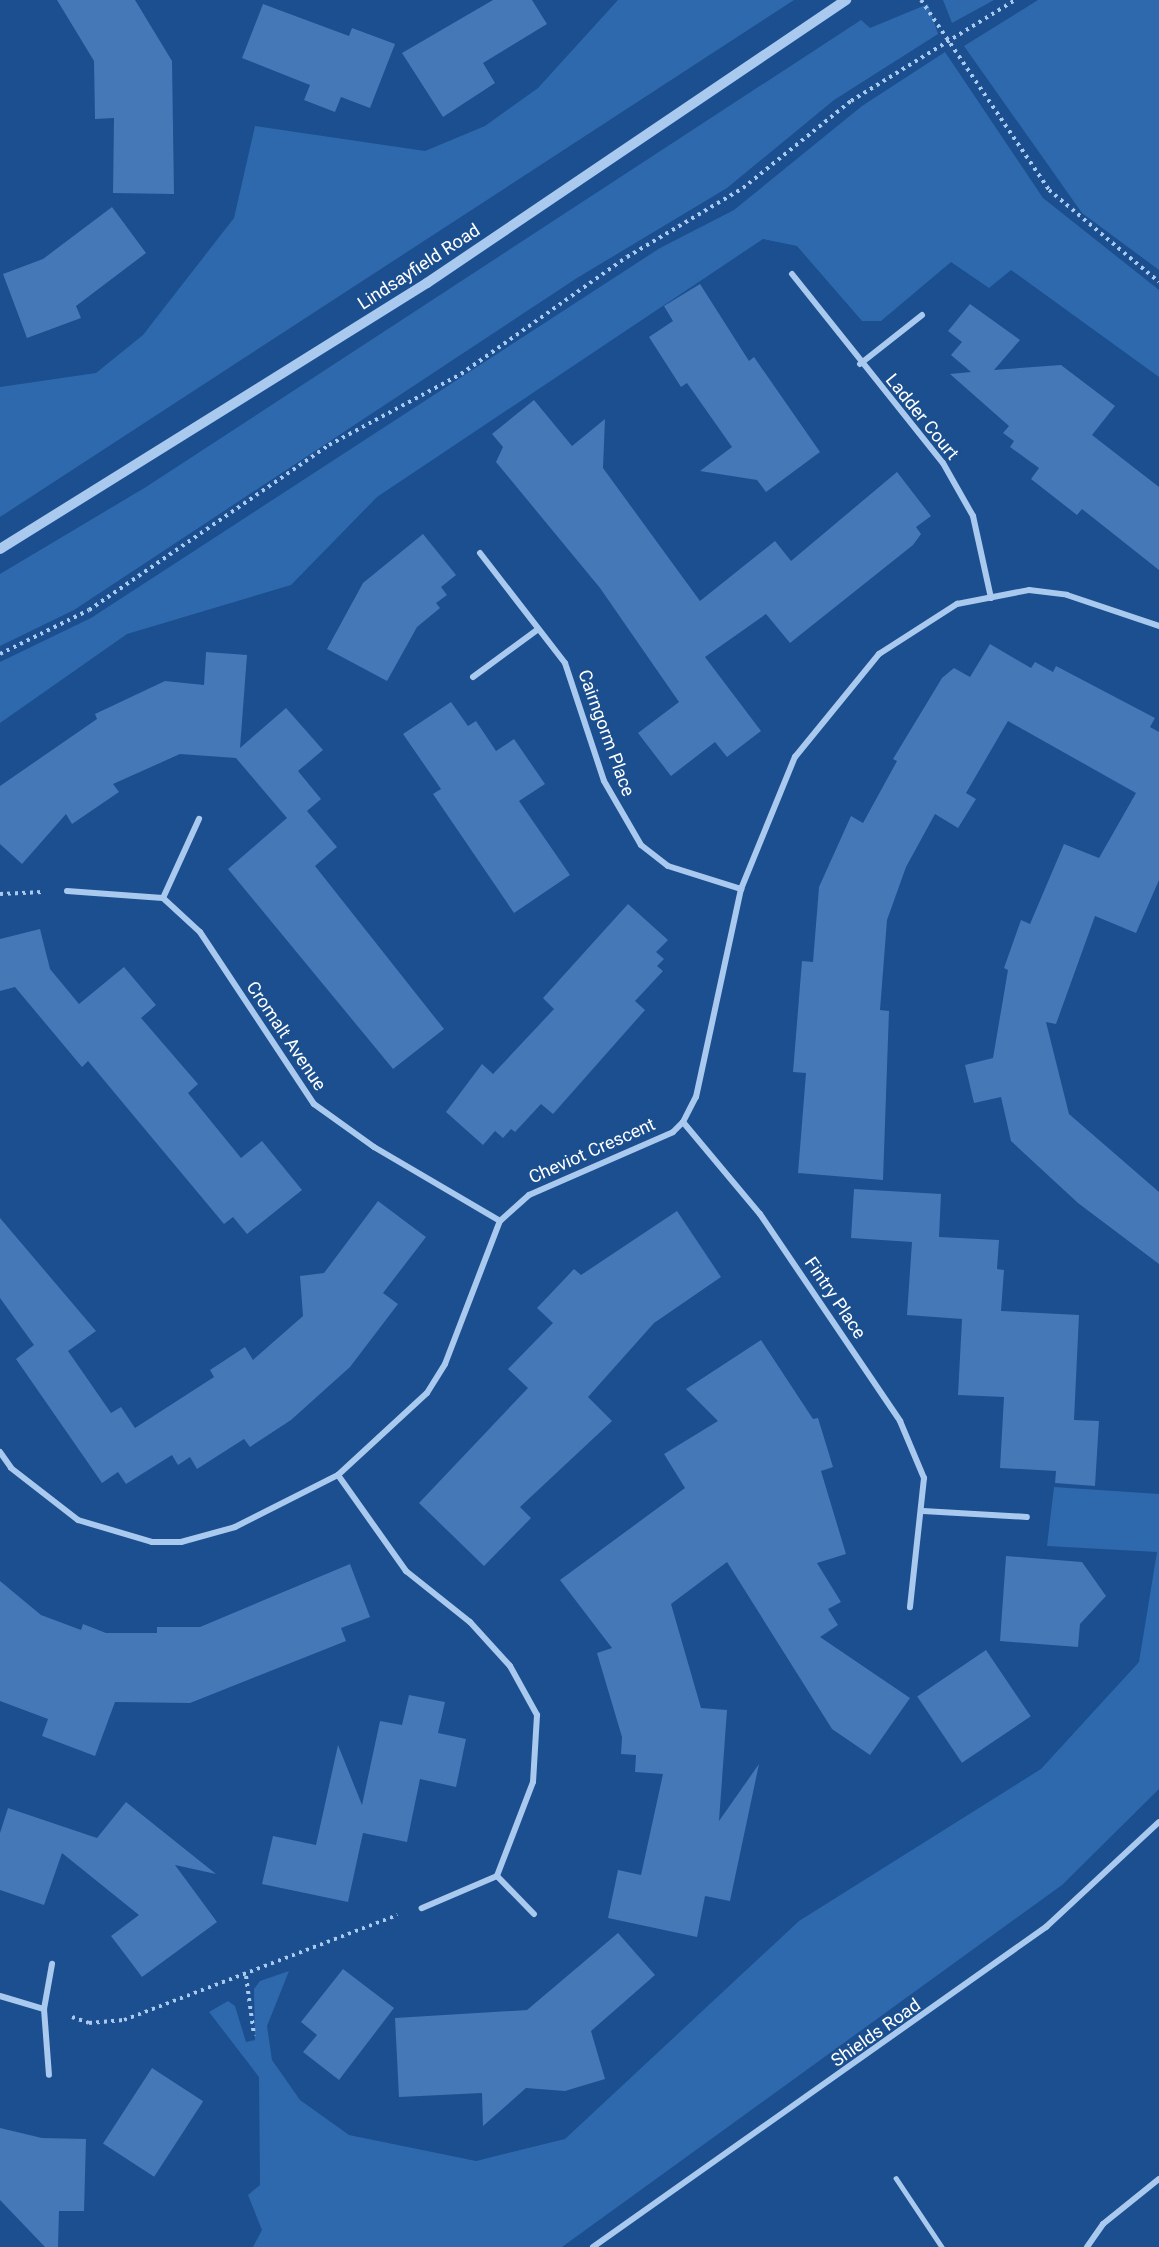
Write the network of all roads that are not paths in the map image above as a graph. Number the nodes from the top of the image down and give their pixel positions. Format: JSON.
{"nodes":[{"id":1,"x":846,"y":0,"type":"edge"},
{"id":2,"x":792,"y":274,"type":"dead end"},
{"id":3,"x":922,"y":315,"type":"dead end"},
{"id":4,"x":860,"y":364,"type":"junction"},
{"id":5,"x":0,"y":549,"type":"edge"},
{"id":6,"x":480,"y":553,"type":"dead end"},
{"id":7,"x":991,"y":598,"type":"junction"},
{"id":8,"x":1159,"y":626,"type":"edge"},
{"id":9,"x":537,"y":630,"type":"junction"},
{"id":10,"x":472,"y":677,"type":"dead end"},
{"id":11,"x":199,"y":819,"type":"dead end"},
{"id":12,"x":741,"y":889,"type":"junction"},
{"id":13,"x":67,"y":891,"type":"road end"},
{"id":14,"x":163,"y":898,"type":"junction"},
{"id":15,"x":683,"y":1122,"type":"junction"},
{"id":16,"x":500,"y":1221,"type":"junction"},
{"id":17,"x":0,"y":1452,"type":"edge"},
{"id":18,"x":338,"y":1474,"type":"junction"},
{"id":19,"x":923,"y":1511,"type":"junction"},
{"id":20,"x":1027,"y":1517,"type":"dead end"},
{"id":21,"x":910,"y":1607,"type":"dead end"},
{"id":22,"x":1159,"y":1822,"type":"edge"},
{"id":23,"x":497,"y":1876,"type":"junction"},
{"id":24,"x":422,"y":1908,"type":"road end"},
{"id":25,"x":534,"y":1914,"type":"dead end"},
{"id":26,"x":52,"y":1964,"type":"dead end"},
{"id":27,"x":0,"y":1996,"type":"edge"},
{"id":28,"x":44,"y":2009,"type":"junction"},
{"id":29,"x":49,"y":2075,"type":"dead end"},
{"id":30,"x":896,"y":2178,"type":"dead end"},
{"id":31,"x":1159,"y":2179,"type":"edge"},
{"id":32,"x":593,"y":2247,"type":"edge"},
{"id":33,"x":942,"y":2247,"type":"edge"},
{"id":34,"x":1087,"y":2247,"type":"edge"}],
"edges":[{"from":1,"to":5,"type":"street","name":"Lindsayfield Road"},
{"from":2,"to":4,"type":"street","name":"Ladder Court"},
{"from":3,"to":4,"type":"street"},
{"from":4,"to":7,"type":"street","name":"Ladder Court"},
{"from":6,"to":9,"type":"street","name":"Cairngorm Place"},
{"from":7,"to":8,"type":"street","name":"Cheviot Crescent"},
{"from":7,"to":12,"type":"street","name":"Cheviot Crescent"},
{"from":9,"to":10,"type":"street"},
{"from":9,"to":12,"type":"street","name":"Cairngorm Place"},
{"from":11,"to":14,"type":"street"},
{"from":12,"to":15,"type":"street","name":"Cheviot Crescent"},
{"from":13,"to":14,"type":"street"},
{"from":14,"to":16,"type":"street","name":"Cromalt Avenue"},
{"from":15,"to":16,"type":"street","name":"Cheviot Crescent"},
{"from":15,"to":19,"type":"street","name":"Fintry Place"},
{"from":16,"to":18,"type":"street","name":"Cheviot Crescent"},
{"from":17,"to":18,"type":"street","name":"Cheviot Crescent"},
{"from":18,"to":23,"type":"street"},
{"from":19,"to":20,"type":"street"},
{"from":19,"to":21,"type":"street","name":"Fintry Place"},
{"from":22,"to":32,"type":"street","name":"Shields Road"},
{"from":23,"to":24,"type":"street"},
{"from":23,"to":25,"type":"street"},
{"from":26,"to":28,"type":"street"},
{"from":27,"to":28,"type":"street"},
{"from":28,"to":29,"type":"street"},
{"from":30,"to":33,"type":"lane"},
{"from":31,"to":34,"type":"street"}]}
